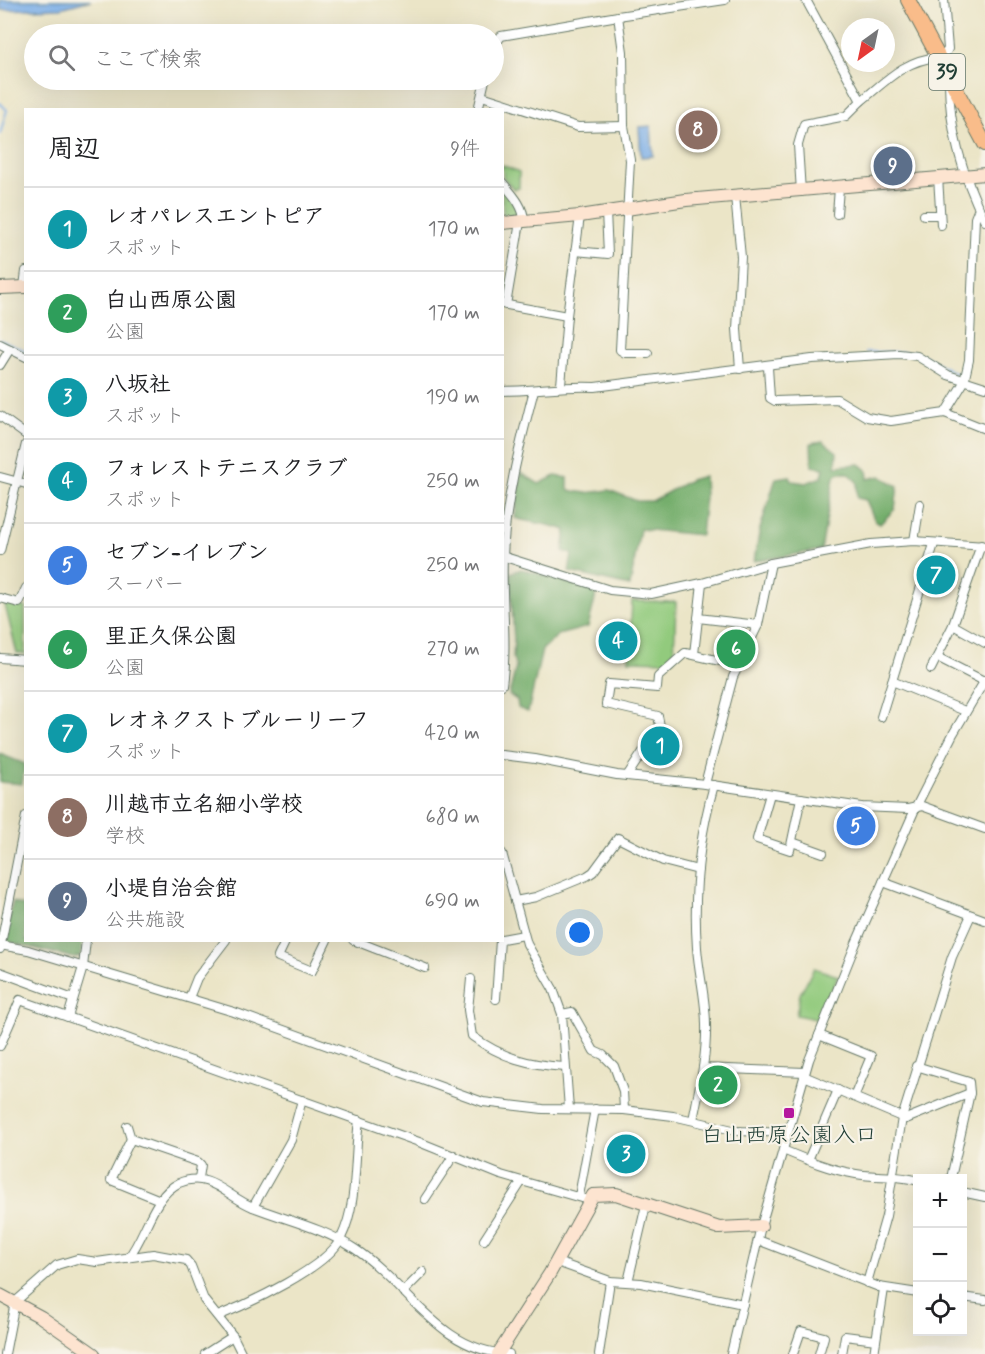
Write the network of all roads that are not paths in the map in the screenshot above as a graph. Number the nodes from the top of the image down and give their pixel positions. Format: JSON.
{"nodes":[{"id":1,"x":725,"y":0,"type":"edge"},
{"id":2,"x":806,"y":0,"type":"edge"},
{"id":3,"x":908,"y":0,"type":"edge"},
{"id":4,"x":944,"y":0,"type":"edge"},
{"id":5,"x":618,"y":16,"type":"junction"},
{"id":6,"x":504,"y":35,"type":"edge"},
{"id":7,"x":939,"y":59,"type":"junction"},
{"id":8,"x":949,"y":75,"type":"junction"},
{"id":9,"x":484,"y":90,"type":"edge"},
{"id":10,"x":482,"y":96,"type":"junction"},
{"id":11,"x":861,"y":101,"type":"junction"},
{"id":12,"x":479,"y":108,"type":"edge"},
{"id":13,"x":624,"y":126,"type":"junction"},
{"id":14,"x":985,"y":144,"type":"edge"},
{"id":15,"x":963,"y":174,"type":"junction"},
{"id":16,"x":985,"y":174,"type":"edge"},
{"id":17,"x":938,"y":177,"type":"junction"},
{"id":18,"x":504,"y":185,"type":"edge"},
{"id":19,"x":839,"y":188,"type":"junction"},
{"id":20,"x":801,"y":192,"type":"junction"},
{"id":21,"x":735,"y":196,"type":"junction"},
{"id":22,"x":979,"y":208,"type":"junction"},
{"id":23,"x":626,"y":210,"type":"junction"},
{"id":24,"x":606,"y":212,"type":"junction"},
{"id":25,"x":837,"y":214,"type":"dead end"},
{"id":26,"x":940,"y":214,"type":"junction"},
{"id":27,"x":924,"y":215,"type":"dead end"},
{"id":28,"x":580,"y":216,"type":"junction"},
{"id":29,"x":985,"y":221,"type":"edge"},
{"id":30,"x":522,"y":222,"type":"junction"},
{"id":31,"x":504,"y":223,"type":"edge"},
{"id":32,"x":941,"y":225,"type":"dead end"},
{"id":33,"x":575,"y":251,"type":"junction"},
{"id":34,"x":24,"y":287,"type":"edge"},
{"id":35,"x":0,"y":288,"type":"edge"},
{"id":36,"x":505,"y":304,"type":"edge"},
{"id":37,"x":567,"y":316,"type":"junction"},
{"id":38,"x":0,"y":344,"type":"edge"},
{"id":39,"x":10,"y":349,"type":"junction"},
{"id":40,"x":648,"y":353,"type":"dead end"},
{"id":41,"x":24,"y":356,"type":"edge"},
{"id":42,"x":0,"y":365,"type":"edge"},
{"id":43,"x":768,"y":366,"type":"junction"},
{"id":44,"x":740,"y":369,"type":"junction"},
{"id":45,"x":964,"y":382,"type":"junction"},
{"id":46,"x":561,"y":386,"type":"junction"},
{"id":47,"x":985,"y":387,"type":"edge"},
{"id":48,"x":534,"y":390,"type":"junction"},
{"id":49,"x":504,"y":391,"type":"edge"},
{"id":50,"x":945,"y":413,"type":"junction"},
{"id":51,"x":0,"y":416,"type":"edge"},
{"id":52,"x":985,"y":429,"type":"edge"},
{"id":53,"x":24,"y":434,"type":"edge"},
{"id":54,"x":24,"y":459,"type":"edge"},
{"id":55,"x":0,"y":477,"type":"edge"},
{"id":56,"x":21,"y":482,"type":"edge"},
{"id":57,"x":507,"y":493,"type":"edge"},
{"id":58,"x":920,"y":504,"type":"dead end"},
{"id":59,"x":504,"y":541,"type":"edge"},
{"id":60,"x":914,"y":542,"type":"junction"},
{"id":61,"x":934,"y":544,"type":"junction"},
{"id":62,"x":983,"y":545,"type":"edge"},
{"id":63,"x":0,"y":548,"type":"edge"},
{"id":64,"x":504,"y":557,"type":"edge"},
{"id":65,"x":771,"y":563,"type":"junction"},
{"id":66,"x":504,"y":578,"type":"edge"},
{"id":67,"x":702,"y":583,"type":"junction"},
{"id":68,"x":24,"y":592,"type":"edge"},
{"id":69,"x":0,"y":598,"type":"edge"},
{"id":70,"x":698,"y":618,"type":"junction"},
{"id":71,"x":758,"y":625,"type":"junction"},
{"id":72,"x":953,"y":626,"type":"junction"},
{"id":73,"x":985,"y":643,"type":"edge"},
{"id":74,"x":694,"y":654,"type":"junction"},
{"id":75,"x":937,"y":657,"type":"junction"},
{"id":76,"x":0,"y":658,"type":"edge"},
{"id":77,"x":24,"y":660,"type":"edge"},
{"id":78,"x":738,"y":665,"type":"junction"},
{"id":79,"x":504,"y":667,"type":"edge"},
{"id":80,"x":931,"y":669,"type":"dead end"},
{"id":81,"x":985,"y":680,"type":"edge"},
{"id":82,"x":892,"y":681,"type":"junction"},
{"id":83,"x":981,"y":695,"type":"edge"},
{"id":84,"x":965,"y":711,"type":"junction"},
{"id":85,"x":881,"y":717,"type":"dead end"},
{"id":86,"x":504,"y":756,"type":"edge"},
{"id":87,"x":627,"y":776,"type":"junction"},
{"id":88,"x":709,"y":785,"type":"junction"},
{"id":89,"x":770,"y":794,"type":"junction"},
{"id":90,"x":801,"y":798,"type":"junction"},
{"id":91,"x":916,"y":807,"type":"junction"},
{"id":92,"x":24,"y":826,"type":"edge"},
{"id":93,"x":985,"y":829,"type":"edge"},
{"id":94,"x":792,"y":842,"type":"junction"},
{"id":95,"x":823,"y":853,"type":"dead end"},
{"id":96,"x":504,"y":860,"type":"edge"},
{"id":97,"x":698,"y":870,"type":"junction"},
{"id":98,"x":883,"y":882,"type":"junction"},
{"id":99,"x":515,"y":901,"type":"junction"},
{"id":100,"x":971,"y":915,"type":"junction"},
{"id":101,"x":985,"y":920,"type":"edge"},
{"id":102,"x":524,"y":935,"type":"junction"},
{"id":103,"x":504,"y":939,"type":"edge"},
{"id":104,"x":86,"y":942,"type":"edge"},
{"id":105,"x":224,"y":942,"type":"edge"},
{"id":106,"x":282,"y":942,"type":"edge"},
{"id":107,"x":326,"y":942,"type":"edge"},
{"id":108,"x":357,"y":942,"type":"edge"},
{"id":109,"x":381,"y":942,"type":"edge"},
{"id":110,"x":501,"y":942,"type":"edge"},
{"id":111,"x":0,"y":947,"type":"edge"},
{"id":112,"x":375,"y":950,"type":"junction"},
{"id":113,"x":84,"y":967,"type":"junction"},
{"id":114,"x":425,"y":968,"type":"dead end"},
{"id":115,"x":0,"y":972,"type":"edge"},
{"id":116,"x":471,"y":979,"type":"dead end"},
{"id":117,"x":189,"y":998,"type":"junction"},
{"id":118,"x":73,"y":999,"type":"junction"},
{"id":119,"x":496,"y":999,"type":"dead end"},
{"id":120,"x":562,"y":1014,"type":"junction"},
{"id":121,"x":68,"y":1017,"type":"junction"},
{"id":122,"x":819,"y":1035,"type":"junction"},
{"id":123,"x":0,"y":1046,"type":"edge"},
{"id":124,"x":916,"y":1066,"type":"junction"},
{"id":125,"x":565,"y":1067,"type":"junction"},
{"id":126,"x":703,"y":1068,"type":"junction"},
{"id":127,"x":805,"y":1074,"type":"junction"},
{"id":128,"x":838,"y":1090,"type":"junction"},
{"id":129,"x":970,"y":1093,"type":"junction"},
{"id":130,"x":854,"y":1097,"type":"junction"},
{"id":131,"x":302,"y":1100,"type":"junction"},
{"id":132,"x":569,"y":1109,"type":"junction"},
{"id":133,"x":595,"y":1109,"type":"junction"},
{"id":134,"x":624,"y":1110,"type":"junction"},
{"id":135,"x":902,"y":1118,"type":"junction"},
{"id":136,"x":359,"y":1120,"type":"junction"},
{"id":137,"x":693,"y":1120,"type":"junction"},
{"id":138,"x":127,"y":1126,"type":"dead end"},
{"id":139,"x":788,"y":1133,"type":"junction"},
{"id":140,"x":132,"y":1139,"type":"junction"},
{"id":141,"x":783,"y":1150,"type":"junction"},
{"id":142,"x":454,"y":1155,"type":"junction"},
{"id":143,"x":808,"y":1160,"type":"junction"},
{"id":144,"x":952,"y":1174,"type":"edge"},
{"id":145,"x":893,"y":1176,"type":"junction"},
{"id":146,"x":199,"y":1178,"type":"junction"},
{"id":147,"x":913,"y":1180,"type":"edge"},
{"id":148,"x":522,"y":1181,"type":"junction"},
{"id":149,"x":967,"y":1193,"type":"edge"},
{"id":150,"x":985,"y":1197,"type":"edge"},
{"id":151,"x":584,"y":1198,"type":"junction"},
{"id":152,"x":160,"y":1200,"type":"junction"},
{"id":153,"x":425,"y":1200,"type":"dead end"},
{"id":154,"x":646,"y":1205,"type":"junction"},
{"id":155,"x":253,"y":1207,"type":"junction"},
{"id":156,"x":761,"y":1226,"type":"junction"},
{"id":157,"x":340,"y":1240,"type":"junction"},
{"id":158,"x":484,"y":1240,"type":"dead end"},
{"id":159,"x":758,"y":1240,"type":"junction"},
{"id":160,"x":128,"y":1258,"type":"junction"},
{"id":161,"x":557,"y":1262,"type":"junction"},
{"id":162,"x":423,"y":1272,"type":"dead end"},
{"id":163,"x":610,"y":1281,"type":"junction"},
{"id":164,"x":628,"y":1282,"type":"junction"},
{"id":165,"x":867,"y":1283,"type":"junction"},
{"id":166,"x":884,"y":1289,"type":"junction"},
{"id":167,"x":403,"y":1292,"type":"junction"},
{"id":168,"x":913,"y":1292,"type":"edge"},
{"id":169,"x":0,"y":1295,"type":"edge"},
{"id":170,"x":967,"y":1298,"type":"edge"},
{"id":171,"x":985,"y":1300,"type":"edge"},
{"id":172,"x":15,"y":1302,"type":"junction"},
{"id":173,"x":743,"y":1304,"type":"junction"},
{"id":174,"x":218,"y":1316,"type":"junction"},
{"id":175,"x":233,"y":1336,"type":"junction"},
{"id":176,"x":876,"y":1340,"type":"junction"},
{"id":177,"x":733,"y":1353,"type":"edge"},
{"id":178,"x":5,"y":1354,"type":"edge"},
{"id":179,"x":94,"y":1354,"type":"edge"},
{"id":180,"x":206,"y":1354,"type":"edge"},
{"id":181,"x":242,"y":1354,"type":"edge"},
{"id":182,"x":498,"y":1354,"type":"edge"},
{"id":183,"x":509,"y":1354,"type":"edge"},
{"id":184,"x":599,"y":1354,"type":"edge"},
{"id":185,"x":793,"y":1354,"type":"edge"},
{"id":186,"x":819,"y":1354,"type":"edge"},
{"id":187,"x":842,"y":1354,"type":"edge"},
{"id":188,"x":874,"y":1354,"type":"edge"}],
"edges":[{"from":1,"to":5,"type":"street"},
{"from":2,"to":11,"type":"street"},
{"from":3,"to":7,"type":"main road","number":"39"},
{"from":4,"to":7,"type":"street"},
{"from":5,"to":6,"type":"street"},
{"from":5,"to":13,"type":"street"},
{"from":7,"to":8,"type":"main road","number":"39"},
{"from":7,"to":11,"type":"street"},
{"from":8,"to":14,"type":"main road","number":"39"},
{"from":8,"to":15,"type":"street"},
{"from":9,"to":10,"type":"street"},
{"from":10,"to":12,"type":"street"},
{"from":10,"to":13,"type":"street"},
{"from":11,"to":20,"type":"street"},
{"from":13,"to":23,"type":"street"},
{"from":15,"to":16,"type":"street"},
{"from":15,"to":17,"type":"street"},
{"from":15,"to":22,"type":"street"},
{"from":17,"to":19,"type":"street"},
{"from":17,"to":26,"type":"street"},
{"from":18,"to":30,"type":"street"},
{"from":19,"to":20,"type":"street"},
{"from":19,"to":25,"type":"street"},
{"from":20,"to":21,"type":"street"},
{"from":21,"to":23,"type":"street"},
{"from":21,"to":44,"type":"street"},
{"from":22,"to":29,"type":"street"},
{"from":22,"to":45,"type":"street"},
{"from":23,"to":24,"type":"street"},
{"from":23,"to":40,"type":"street"},
{"from":24,"to":28,"type":"street"},
{"from":24,"to":33,"type":"street"},
{"from":26,"to":27,"type":"street"},
{"from":26,"to":32,"type":"street"},
{"from":28,"to":30,"type":"street"},
{"from":28,"to":33,"type":"street"},
{"from":30,"to":31,"type":"street"},
{"from":30,"to":36,"type":"street"},
{"from":33,"to":37,"type":"street"},
{"from":34,"to":35,"type":"street"},
{"from":36,"to":37,"type":"street"},
{"from":37,"to":46,"type":"street"},
{"from":38,"to":39,"type":"street"},
{"from":39,"to":41,"type":"street"},
{"from":39,"to":42,"type":"street"},
{"from":43,"to":44,"type":"street"},
{"from":43,"to":45,"type":"street"},
{"from":43,"to":50,"type":"street"},
{"from":44,"to":46,"type":"street"},
{"from":45,"to":47,"type":"street"},
{"from":45,"to":50,"type":"street"},
{"from":46,"to":48,"type":"street"},
{"from":48,"to":49,"type":"street"},
{"from":48,"to":57,"type":"street"},
{"from":50,"to":52,"type":"street"},
{"from":51,"to":53,"type":"street"},
{"from":54,"to":56,"type":"street"},
{"from":55,"to":56,"type":"street"},
{"from":56,"to":63,"type":"street"},
{"from":57,"to":59,"type":"street"},
{"from":58,"to":60,"type":"street"},
{"from":60,"to":61,"type":"street"},
{"from":60,"to":65,"type":"street"},
{"from":61,"to":62,"type":"street"},
{"from":61,"to":82,"type":"street"},
{"from":62,"to":72,"type":"street"},
{"from":64,"to":67,"type":"street"},
{"from":65,"to":67,"type":"street"},
{"from":65,"to":71,"type":"street"},
{"from":66,"to":79,"type":"street"},
{"from":67,"to":70,"type":"street"},
{"from":68,"to":69,"type":"street"},
{"from":70,"to":71,"type":"street"},
{"from":70,"to":74,"type":"street"},
{"from":71,"to":78,"type":"street"},
{"from":72,"to":73,"type":"street"},
{"from":72,"to":75,"type":"street"},
{"from":74,"to":78,"type":"street"},
{"from":74,"to":87,"type":"street"},
{"from":75,"to":80,"type":"street"},
{"from":75,"to":81,"type":"street"},
{"from":76,"to":77,"type":"street"},
{"from":78,"to":88,"type":"street"},
{"from":81,"to":83,"type":"street"},
{"from":82,"to":84,"type":"street"},
{"from":82,"to":85,"type":"street"},
{"from":83,"to":84,"type":"street"},
{"from":84,"to":91,"type":"street"},
{"from":86,"to":87,"type":"street"},
{"from":87,"to":88,"type":"street"},
{"from":88,"to":89,"type":"street"},
{"from":88,"to":97,"type":"street"},
{"from":89,"to":90,"type":"street"},
{"from":89,"to":94,"type":"street"},
{"from":90,"to":91,"type":"street"},
{"from":90,"to":94,"type":"street"},
{"from":91,"to":93,"type":"street"},
{"from":91,"to":98,"type":"street"},
{"from":92,"to":111,"type":"street"},
{"from":94,"to":95,"type":"street"},
{"from":96,"to":99,"type":"street"},
{"from":97,"to":99,"type":"street"},
{"from":97,"to":126,"type":"street"},
{"from":98,"to":100,"type":"street"},
{"from":98,"to":122,"type":"street"},
{"from":99,"to":102,"type":"street"},
{"from":100,"to":101,"type":"street"},
{"from":100,"to":124,"type":"street"},
{"from":102,"to":103,"type":"street"},
{"from":102,"to":120,"type":"street"},
{"from":104,"to":113,"type":"street"},
{"from":105,"to":117,"type":"street"},
{"from":106,"to":107,"type":"street"},
{"from":108,"to":112,"type":"street"},
{"from":109,"to":112,"type":"street"},
{"from":110,"to":119,"type":"street"},
{"from":111,"to":113,"type":"street"},
{"from":112,"to":114,"type":"street"},
{"from":113,"to":117,"type":"street"},
{"from":113,"to":118,"type":"street"},
{"from":115,"to":118,"type":"street"},
{"from":116,"to":125,"type":"street"},
{"from":117,"to":132,"type":"street"},
{"from":118,"to":121,"type":"street"},
{"from":120,"to":125,"type":"street"},
{"from":120,"to":134,"type":"street"},
{"from":121,"to":123,"type":"street"},
{"from":121,"to":131,"type":"street"},
{"from":122,"to":127,"type":"street"},
{"from":122,"to":130,"type":"street"},
{"from":124,"to":129,"type":"street"},
{"from":124,"to":135,"type":"street"},
{"from":125,"to":132,"type":"street"},
{"from":126,"to":127,"type":"street"},
{"from":126,"to":137,"type":"street"},
{"from":127,"to":128,"type":"street"},
{"from":127,"to":139,"type":"street"},
{"from":128,"to":130,"type":"street"},
{"from":128,"to":143,"type":"street"},
{"from":129,"to":135,"type":"street"},
{"from":129,"to":144,"type":"street"},
{"from":130,"to":135,"type":"street"},
{"from":131,"to":136,"type":"street"},
{"from":131,"to":155,"type":"street"},
{"from":132,"to":133,"type":"street"},
{"from":133,"to":134,"type":"street"},
{"from":133,"to":151,"type":"street"},
{"from":134,"to":137,"type":"street"},
{"from":135,"to":145,"type":"street"},
{"from":136,"to":142,"type":"street"},
{"from":136,"to":157,"type":"street"},
{"from":137,"to":139,"type":"street"},
{"from":138,"to":140,"type":"street"},
{"from":139,"to":141,"type":"street"},
{"from":140,"to":146,"type":"street"},
{"from":140,"to":152,"type":"street"},
{"from":141,"to":143,"type":"street"},
{"from":141,"to":156,"type":"street"},
{"from":142,"to":148,"type":"street"},
{"from":142,"to":153,"type":"street"},
{"from":143,"to":145,"type":"street"},
{"from":145,"to":147,"type":"street"},
{"from":145,"to":165,"type":"street"},
{"from":146,"to":152,"type":"street"},
{"from":146,"to":155,"type":"street"},
{"from":148,"to":151,"type":"street"},
{"from":148,"to":158,"type":"street"},
{"from":149,"to":150,"type":"street"},
{"from":151,"to":154,"type":"street"},
{"from":151,"to":161,"type":"street"},
{"from":152,"to":160,"type":"street"},
{"from":154,"to":156,"type":"street"},
{"from":154,"to":164,"type":"street"},
{"from":155,"to":157,"type":"street"},
{"from":156,"to":159,"type":"street"},
{"from":157,"to":167,"type":"street"},
{"from":157,"to":174,"type":"street"},
{"from":159,"to":165,"type":"street"},
{"from":159,"to":173,"type":"street"},
{"from":160,"to":172,"type":"street"},
{"from":160,"to":174,"type":"street"},
{"from":161,"to":163,"type":"street"},
{"from":161,"to":182,"type":"street"},
{"from":162,"to":167,"type":"street"},
{"from":163,"to":164,"type":"street"},
{"from":163,"to":184,"type":"street"},
{"from":164,"to":173,"type":"street"},
{"from":165,"to":166,"type":"street"},
{"from":166,"to":168,"type":"street"},
{"from":166,"to":176,"type":"street"},
{"from":167,"to":182,"type":"street"},
{"from":169,"to":172,"type":"street"},
{"from":170,"to":171,"type":"street"},
{"from":172,"to":178,"type":"street"},
{"from":172,"to":179,"type":"street"},
{"from":173,"to":177,"type":"street"},
{"from":174,"to":175,"type":"street"},
{"from":175,"to":180,"type":"street"},
{"from":175,"to":181,"type":"street"},
{"from":176,"to":187,"type":"street"},
{"from":176,"to":188,"type":"street"},
{"from":182,"to":183,"type":"street"},
{"from":185,"to":186,"type":"street"}]}
